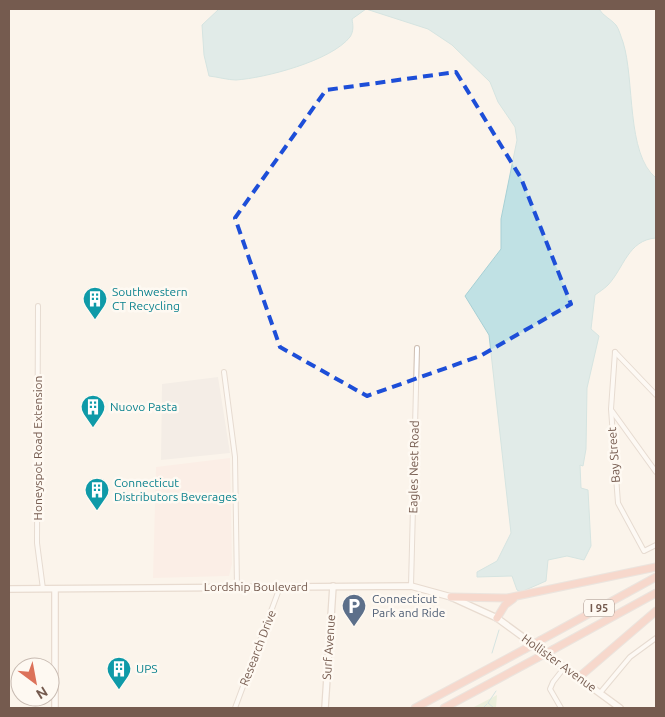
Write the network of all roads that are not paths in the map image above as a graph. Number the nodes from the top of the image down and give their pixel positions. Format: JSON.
{"nodes":[{"id":1,"x":38,"y":306,"type":"dead end"},
{"id":2,"x":417,"y":348,"type":"dead end"},
{"id":3,"x":224,"y":372,"type":"dead end"},
{"id":4,"x":656,"y":395,"type":"edge"},
{"id":5,"x":611,"y":409,"type":"junction"},
{"id":6,"x":656,"y":472,"type":"edge"},
{"id":7,"x":656,"y":545,"type":"edge"},
{"id":8,"x":656,"y":567,"type":"edge"},
{"id":9,"x":656,"y":577,"type":"edge"},
{"id":10,"x":333,"y":586,"type":"junction"},
{"id":11,"x":411,"y":586,"type":"junction"},
{"id":12,"x":237,"y":587,"type":"junction"},
{"id":13,"x":280,"y":587,"type":"junction"},
{"id":14,"x":9,"y":589,"type":"edge"},
{"id":15,"x":43,"y":589,"type":"junction"},
{"id":16,"x":55,"y":589,"type":"junction"},
{"id":17,"x":656,"y":594,"type":"edge"},
{"id":18,"x":518,"y":596,"type":"junction"},
{"id":19,"x":451,"y":597,"type":"junction"},
{"id":20,"x":656,"y":611,"type":"edge"},
{"id":21,"x":497,"y":618,"type":"junction"},
{"id":22,"x":656,"y":638,"type":"edge"},
{"id":23,"x":564,"y":668,"type":"junction"},
{"id":24,"x":578,"y":678,"type":"junction"},
{"id":25,"x":600,"y":693,"type":"junction"},
{"id":26,"x":55,"y":708,"type":"edge"},
{"id":27,"x":235,"y":708,"type":"edge"},
{"id":28,"x":325,"y":708,"type":"edge"},
{"id":29,"x":415,"y":708,"type":"edge"},
{"id":30,"x":444,"y":708,"type":"edge"},
{"id":31,"x":561,"y":708,"type":"edge"},
{"id":32,"x":620,"y":708,"type":"edge"}],
"edges":[{"from":1,"to":15,"type":"street","name":"Honeyspot Road Extension"},
{"from":2,"to":11,"type":"street","name":"Eagles Nest Road"},
{"from":3,"to":12,"type":"street"},
{"from":4,"to":5,"type":"street","name":"Bay Street"},
{"from":5,"to":6,"type":"street"},
{"from":5,"to":7,"type":"street","name":"Bay Street"},
{"from":8,"to":18,"type":"highway"},
{"from":9,"to":29,"type":"highway","number":"I 95","bridge":true},
{"from":10,"to":11,"type":"main road","name":"Lordship Boulevard"},
{"from":10,"to":13,"type":"main road","name":"Lordship Boulevard"},
{"from":10,"to":28,"type":"main road","name":"Surf Avenue"},
{"from":11,"to":19,"type":"main road","name":"Lordship Boulevard"},
{"from":12,"to":13,"type":"main road","name":"Lordship Boulevard"},
{"from":12,"to":16,"type":"main road","name":"Lordship Boulevard"},
{"from":13,"to":27,"type":"street","name":"Research Drive"},
{"from":14,"to":15,"type":"main road","name":"Lordship Boulevard"},
{"from":15,"to":16,"type":"main road","name":"Lordship Boulevard"},
{"from":16,"to":26,"type":"main road"},
{"from":17,"to":30,"type":"highway","number":"I 95","bridge":true},
{"from":18,"to":19,"type":"highway"},
{"from":18,"to":21,"type":"highway"},
{"from":19,"to":21,"type":"main road","name":"Lordship Boulevard"},
{"from":20,"to":24,"type":"highway"},
{"from":21,"to":23,"type":"main road","name":"Hollister Avenue"},
{"from":22,"to":25,"type":"street"},
{"from":23,"to":24,"type":"main road","name":"Hollister Avenue"},
{"from":23,"to":31,"type":"street"},
{"from":24,"to":25,"type":"main road","name":"Hollister Avenue"},
{"from":25,"to":32,"type":"main road","name":"Hollister Avenue"}]}
